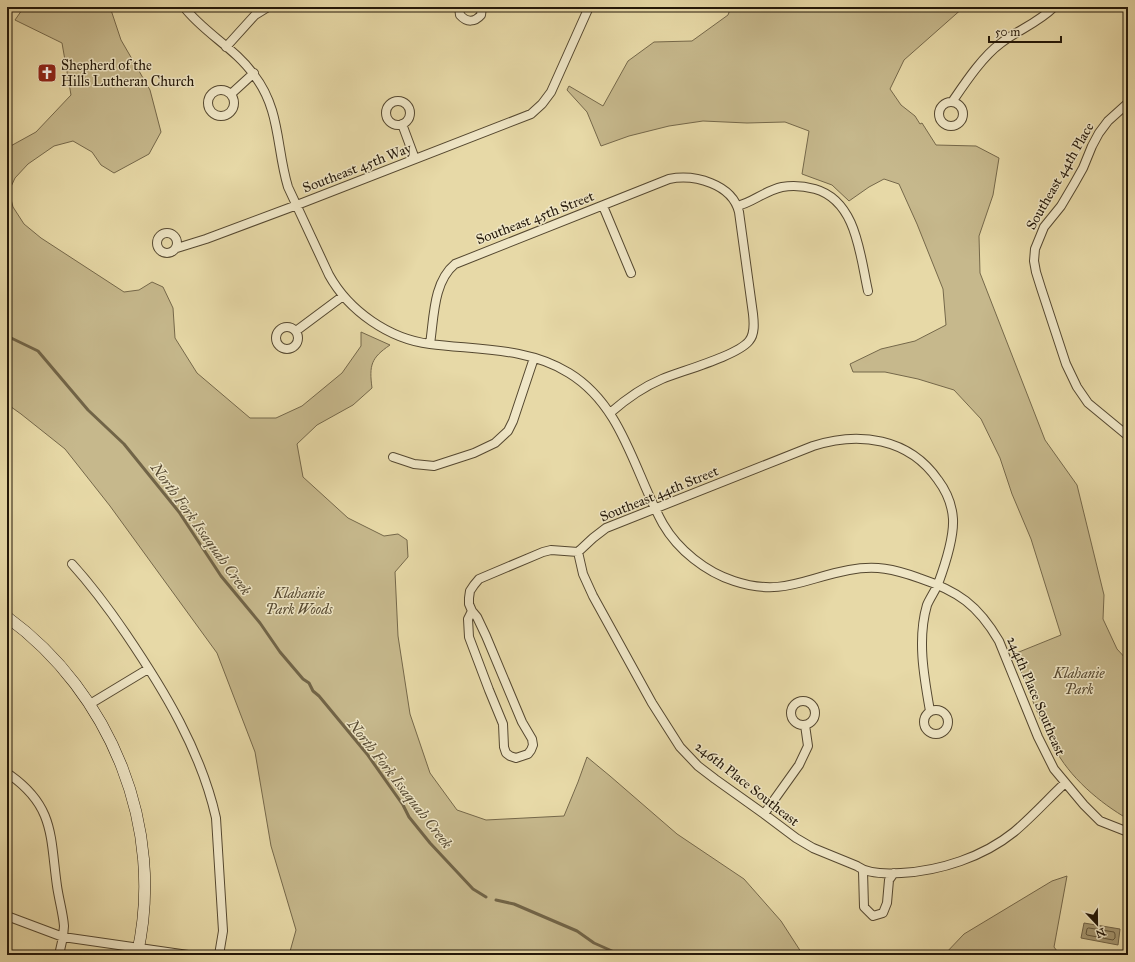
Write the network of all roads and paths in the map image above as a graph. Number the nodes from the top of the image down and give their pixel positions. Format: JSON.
{"nodes":[{"id":1,"x":184,"y":7,"type":"edge"},
{"id":2,"x":268,"y":7,"type":"edge"},
{"id":3,"x":459,"y":7,"type":"edge"},
{"id":4,"x":482,"y":7,"type":"edge"},
{"id":5,"x":589,"y":7,"type":"edge"},
{"id":6,"x":1054,"y":7,"type":"edge"},
{"id":7,"x":226,"y":47,"type":"junction"},
{"id":8,"x":254,"y":73,"type":"junction"},
{"id":9,"x":231,"y":94,"type":"dead end"},
{"id":10,"x":952,"y":102,"type":"dead end"},
{"id":11,"x":1128,"y":103,"type":"edge"},
{"id":12,"x":402,"y":124,"type":"dead end"},
{"id":13,"x":416,"y":159,"type":"junction"},
{"id":14,"x":297,"y":205,"type":"junction"},
{"id":15,"x":603,"y":206,"type":"junction"},
{"id":16,"x":737,"y":206,"type":"junction"},
{"id":17,"x":177,"y":248,"type":"dead end"},
{"id":18,"x":631,"y":272,"type":"dead end"},
{"id":19,"x":868,"y":291,"type":"dead end"},
{"id":20,"x":343,"y":296,"type":"junction"},
{"id":21,"x":296,"y":331,"type":"dead end"},
{"id":22,"x":430,"y":344,"type":"junction"},
{"id":23,"x":534,"y":358,"type":"junction"},
{"id":24,"x":610,"y":413,"type":"junction"},
{"id":25,"x":1128,"y":436,"type":"edge"},
{"id":26,"x":394,"y":457,"type":"dead end"},
{"id":27,"x":655,"y":509,"type":"junction"},
{"id":28,"x":578,"y":552,"type":"junction"},
{"id":29,"x":72,"y":564,"type":"dead end"},
{"id":30,"x":938,"y":584,"type":"junction"},
{"id":31,"x":472,"y":611,"type":"junction"},
{"id":32,"x":7,"y":617,"type":"edge"},
{"id":33,"x":148,"y":669,"type":"junction"},
{"id":34,"x":90,"y":704,"type":"junction"},
{"id":35,"x":930,"y":711,"type":"dead end"},
{"id":36,"x":805,"y":725,"type":"dead end"},
{"id":37,"x":10,"y":775,"type":"dead end"},
{"id":38,"x":1065,"y":783,"type":"junction"},
{"id":39,"x":764,"y":814,"type":"junction"},
{"id":40,"x":1128,"y":832,"type":"edge"},
{"id":41,"x":863,"y":870,"type":"junction"},
{"id":42,"x":894,"y":873,"type":"junction"},
{"id":43,"x":7,"y":916,"type":"edge"},
{"id":44,"x":63,"y":937,"type":"junction"},
{"id":45,"x":138,"y":951,"type":"edge"},
{"id":46,"x":59,"y":955,"type":"edge"},
{"id":47,"x":188,"y":955,"type":"edge"},
{"id":48,"x":219,"y":955,"type":"edge"}],
"edges":[{"from":1,"to":7,"type":"street","name":"244th Place Southeast"},
{"from":2,"to":7,"type":"street"},
{"from":3,"to":4,"type":"street"},
{"from":5,"to":13,"type":"street","name":"Southeast 45th Way"},
{"from":6,"to":10,"type":"street"},
{"from":7,"to":8,"type":"street","name":"244th Place Southeast"},
{"from":8,"to":9,"type":"street"},
{"from":8,"to":14,"type":"street","name":"244th Place Southeast"},
{"from":11,"to":25,"type":"street","name":"Southeast 44th Place"},
{"from":12,"to":13,"type":"street"},
{"from":13,"to":14,"type":"street","name":"Southeast 45th Way"},
{"from":14,"to":17,"type":"street","name":"Southeast 45th Way"},
{"from":14,"to":20,"type":"street","name":"244th Place Southeast"},
{"from":15,"to":16,"type":"street","name":"Southeast 45th Street"},
{"from":15,"to":18,"type":"street"},
{"from":15,"to":22,"type":"street","name":"Southeast 45th Street"},
{"from":16,"to":19,"type":"street"},
{"from":16,"to":24,"type":"street"},
{"from":20,"to":21,"type":"street"},
{"from":20,"to":22,"type":"street","name":"244th Place Southeast"},
{"from":22,"to":23,"type":"street","name":"244th Place Southeast"},
{"from":23,"to":24,"type":"street","name":"244th Place Southeast"},
{"from":23,"to":26,"type":"street"},
{"from":24,"to":27,"type":"street","name":"244th Place Southeast"},
{"from":27,"to":28,"type":"street","name":"Southeast 44th Street"},
{"from":27,"to":30,"type":"street","name":"244th Place Southeast"},
{"from":27,"to":30,"type":"street","name":"Southeast 44th Street"},
{"from":28,"to":31,"type":"street"},
{"from":28,"to":39,"type":"street","name":"246th Place Southeast"},
{"from":29,"to":33,"type":"street"},
{"from":30,"to":35,"type":"street","name":"Southeast 44th Street"},
{"from":30,"to":38,"type":"street","name":"244th Place Southeast"},
{"from":31,"to":31,"type":"street"},
{"from":32,"to":34,"type":"street"},
{"from":33,"to":34,"type":"street"},
{"from":33,"to":48,"type":"street"},
{"from":34,"to":45,"type":"street"},
{"from":36,"to":39,"type":"street"},
{"from":37,"to":44,"type":"street"},
{"from":38,"to":40,"type":"street","name":"244th Place Southeast"},
{"from":38,"to":42,"type":"street","name":"246th Place Southeast"},
{"from":39,"to":41,"type":"street","name":"246th Place Southeast"},
{"from":41,"to":42,"type":"street","name":"246th Place Southeast"},
{"from":41,"to":42,"type":"street"},
{"from":43,"to":44,"type":"street"},
{"from":44,"to":45,"type":"street"},
{"from":44,"to":46,"type":"street"},
{"from":45,"to":47,"type":"street"}]}
